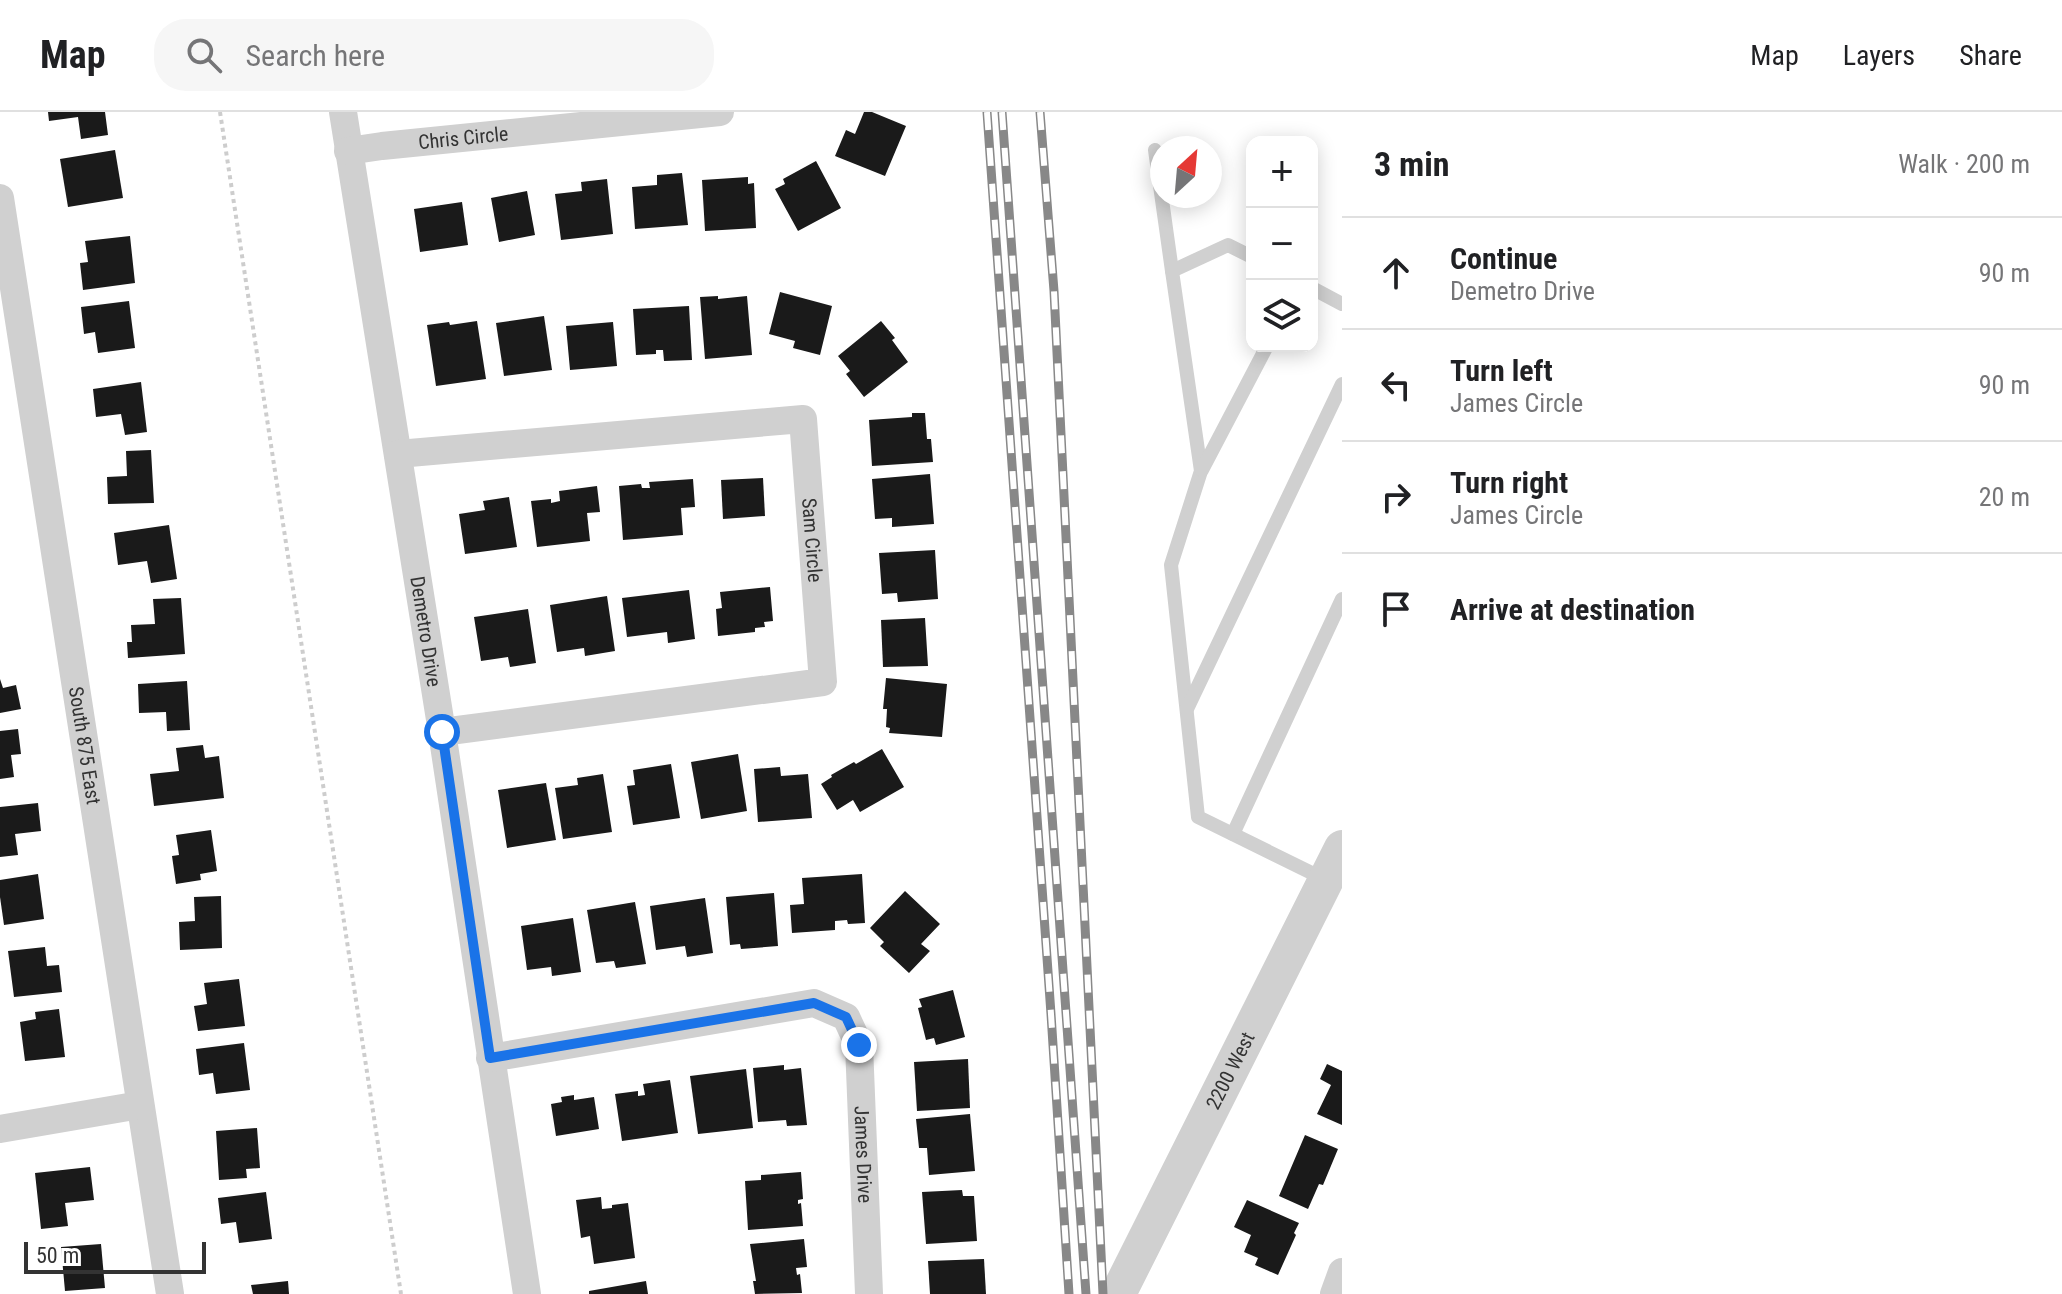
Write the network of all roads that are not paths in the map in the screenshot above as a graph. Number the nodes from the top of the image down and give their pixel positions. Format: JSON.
{"nodes":[{"id":1,"x":343,"y":112,"type":"edge"},
{"id":2,"x":720,"y":112,"type":"edge"},
{"id":3,"x":348,"y":151,"type":"junction"},
{"id":4,"x":0,"y":198,"type":"edge"},
{"id":5,"x":1163,"y":208,"type":"edge"},
{"id":6,"x":1246,"y":254,"type":"edge"},
{"id":7,"x":1172,"y":271,"type":"junction"},
{"id":8,"x":1318,"y":291,"type":"edge"},
{"id":9,"x":1342,"y":304,"type":"edge"},
{"id":10,"x":11,"y":338,"type":"edge"},
{"id":11,"x":1264,"y":352,"type":"edge"},
{"id":12,"x":1342,"y":384,"type":"edge"},
{"id":13,"x":398,"y":454,"type":"junction"},
{"id":14,"x":1201,"y":471,"type":"junction"},
{"id":15,"x":1342,"y":599,"type":"edge"},
{"id":16,"x":1187,"y":710,"type":"junction"},
{"id":17,"x":442,"y":732,"type":"junction"},
{"id":18,"x":1233,"y":834,"type":"junction"},
{"id":19,"x":1342,"y":848,"type":"edge"},
{"id":20,"x":1326,"y":880,"type":"junction"},
{"id":21,"x":490,"y":1058,"type":"junction"},
{"id":22,"x":140,"y":1105,"type":"junction"},
{"id":23,"x":0,"y":1129,"type":"edge"},
{"id":24,"x":1342,"y":1272,"type":"edge"},
{"id":25,"x":170,"y":1294,"type":"edge"},
{"id":26,"x":527,"y":1294,"type":"edge"},
{"id":27,"x":869,"y":1294,"type":"edge"},
{"id":28,"x":1118,"y":1294,"type":"edge"},
{"id":29,"x":1334,"y":1294,"type":"edge"}],
"edges":[{"from":1,"to":3,"type":"street","name":"Demetro Drive"},
{"from":2,"to":3,"type":"street","name":"Chris Circle"},
{"from":3,"to":13,"type":"street","name":"Demetro Drive"},
{"from":4,"to":10,"type":"street","name":"South 875 East"},
{"from":5,"to":7,"type":"lane"},
{"from":6,"to":7,"type":"lane"},
{"from":7,"to":14,"type":"lane"},
{"from":8,"to":9,"type":"lane"},
{"from":10,"to":22,"type":"street","name":"South 875 East"},
{"from":11,"to":14,"type":"lane"},
{"from":12,"to":16,"type":"lane"},
{"from":13,"to":17,"type":"street","name":"Demetro Drive"},
{"from":13,"to":17,"type":"street","name":"Sam Circle"},
{"from":14,"to":16,"type":"lane"},
{"from":15,"to":18,"type":"lane"},
{"from":16,"to":18,"type":"lane"},
{"from":17,"to":21,"type":"street","name":"Demetro Drive"},
{"from":18,"to":20,"type":"lane"},
{"from":19,"to":20,"type":"street","name":"2200 West"},
{"from":20,"to":28,"type":"street","name":"2200 West"},
{"from":21,"to":26,"type":"street","name":"Demetro Drive"},
{"from":21,"to":27,"type":"street","name":"James Drive"},
{"from":22,"to":23,"type":"street"},
{"from":22,"to":25,"type":"street","name":"South 875 East"},
{"from":24,"to":29,"type":"street"}]}
